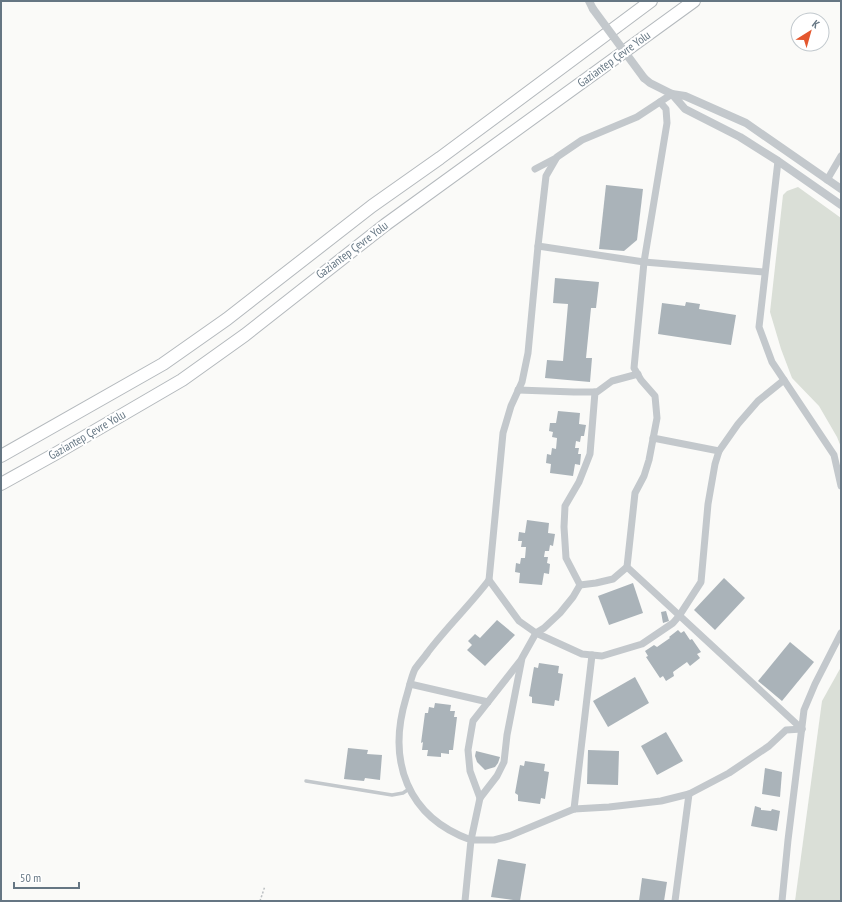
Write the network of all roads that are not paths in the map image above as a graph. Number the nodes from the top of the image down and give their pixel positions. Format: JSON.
{"nodes":[{"id":1,"x":651,"y":1,"type":"edge"},
{"id":2,"x":694,"y":1,"type":"edge"},
{"id":3,"x":591,"y":5,"type":"edge"},
{"id":4,"x":672,"y":94,"type":"junction"},
{"id":5,"x":660,"y":102,"type":"junction"},
{"id":6,"x":841,"y":156,"type":"edge"},
{"id":7,"x":557,"y":157,"type":"junction"},
{"id":8,"x":778,"y":161,"type":"junction"},
{"id":9,"x":535,"y":169,"type":"dead end"},
{"id":10,"x":828,"y":180,"type":"junction"},
{"id":11,"x":841,"y":189,"type":"edge"},
{"id":12,"x":841,"y":205,"type":"edge"},
{"id":13,"x":538,"y":246,"type":"junction"},
{"id":14,"x":644,"y":262,"type":"junction"},
{"id":15,"x":764,"y":272,"type":"junction"},
{"id":16,"x":638,"y":374,"type":"junction"},
{"id":17,"x":784,"y":380,"type":"junction"},
{"id":18,"x":518,"y":390,"type":"junction"},
{"id":19,"x":595,"y":392,"type":"junction"},
{"id":20,"x":653,"y":438,"type":"junction"},
{"id":21,"x":719,"y":450,"type":"junction"},
{"id":22,"x":1,"y":456,"type":"edge"},
{"id":23,"x":2,"y":484,"type":"edge"},
{"id":24,"x":841,"y":486,"type":"edge"},
{"id":25,"x":626,"y":567,"type":"junction"},
{"id":26,"x":489,"y":580,"type":"junction"},
{"id":27,"x":580,"y":585,"type":"junction"},
{"id":28,"x":679,"y":616,"type":"junction"},
{"id":29,"x":536,"y":633,"type":"junction"},
{"id":30,"x":841,"y":633,"type":"edge"},
{"id":31,"x":592,"y":655,"type":"junction"},
{"id":32,"x":522,"y":658,"type":"junction"},
{"id":33,"x":410,"y":684,"type":"junction"},
{"id":34,"x":488,"y":702,"type":"junction"},
{"id":35,"x":802,"y":729,"type":"junction"},
{"id":36,"x":306,"y":781,"type":"dead end"},
{"id":37,"x":409,"y":790,"type":"junction"},
{"id":38,"x":689,"y":794,"type":"junction"},
{"id":39,"x":480,"y":798,"type":"junction"},
{"id":40,"x":574,"y":809,"type":"junction"},
{"id":41,"x":471,"y":840,"type":"junction"},
{"id":42,"x":465,"y":901,"type":"edge"},
{"id":43,"x":675,"y":901,"type":"edge"},
{"id":44,"x":782,"y":901,"type":"edge"}],
"edges":[{"from":1,"to":22,"type":"highway","name":"Gaziantep Çevre Yolu"},
{"from":2,"to":23,"type":"highway","name":"Gaziantep Çevre Yolu"},
{"from":3,"to":4,"type":"street","bridge":true},
{"from":4,"to":5,"type":"street"},
{"from":4,"to":8,"type":"street"},
{"from":4,"to":10,"type":"street"},
{"from":5,"to":7,"type":"street"},
{"from":5,"to":14,"type":"street"},
{"from":6,"to":10,"type":"street"},
{"from":7,"to":9,"type":"street"},
{"from":7,"to":13,"type":"street"},
{"from":8,"to":12,"type":"street"},
{"from":8,"to":15,"type":"street"},
{"from":10,"to":11,"type":"street"},
{"from":13,"to":14,"type":"street"},
{"from":13,"to":18,"type":"street"},
{"from":14,"to":15,"type":"street"},
{"from":14,"to":16,"type":"street"},
{"from":15,"to":17,"type":"street"},
{"from":16,"to":19,"type":"street"},
{"from":16,"to":20,"type":"street"},
{"from":17,"to":21,"type":"street"},
{"from":17,"to":24,"type":"street"},
{"from":18,"to":19,"type":"street"},
{"from":18,"to":26,"type":"street"},
{"from":19,"to":27,"type":"street"},
{"from":20,"to":21,"type":"street"},
{"from":20,"to":25,"type":"street"},
{"from":21,"to":28,"type":"street"},
{"from":25,"to":27,"type":"street"},
{"from":25,"to":28,"type":"street"},
{"from":26,"to":29,"type":"street"},
{"from":26,"to":33,"type":"street"},
{"from":27,"to":29,"type":"street"},
{"from":28,"to":31,"type":"street"},
{"from":28,"to":35,"type":"street"},
{"from":29,"to":31,"type":"street"},
{"from":29,"to":32,"type":"street"},
{"from":30,"to":35,"type":"street"},
{"from":31,"to":40,"type":"street"},
{"from":32,"to":34,"type":"street"},
{"from":32,"to":39,"type":"street"},
{"from":33,"to":34,"type":"street"},
{"from":33,"to":37,"type":"street"},
{"from":34,"to":39,"type":"street"},
{"from":35,"to":38,"type":"street"},
{"from":35,"to":44,"type":"street"},
{"from":36,"to":37,"type":"lane"},
{"from":37,"to":41,"type":"street"},
{"from":38,"to":40,"type":"street"},
{"from":38,"to":43,"type":"street"},
{"from":39,"to":41,"type":"street"},
{"from":40,"to":41,"type":"street"},
{"from":41,"to":42,"type":"street"}]}
